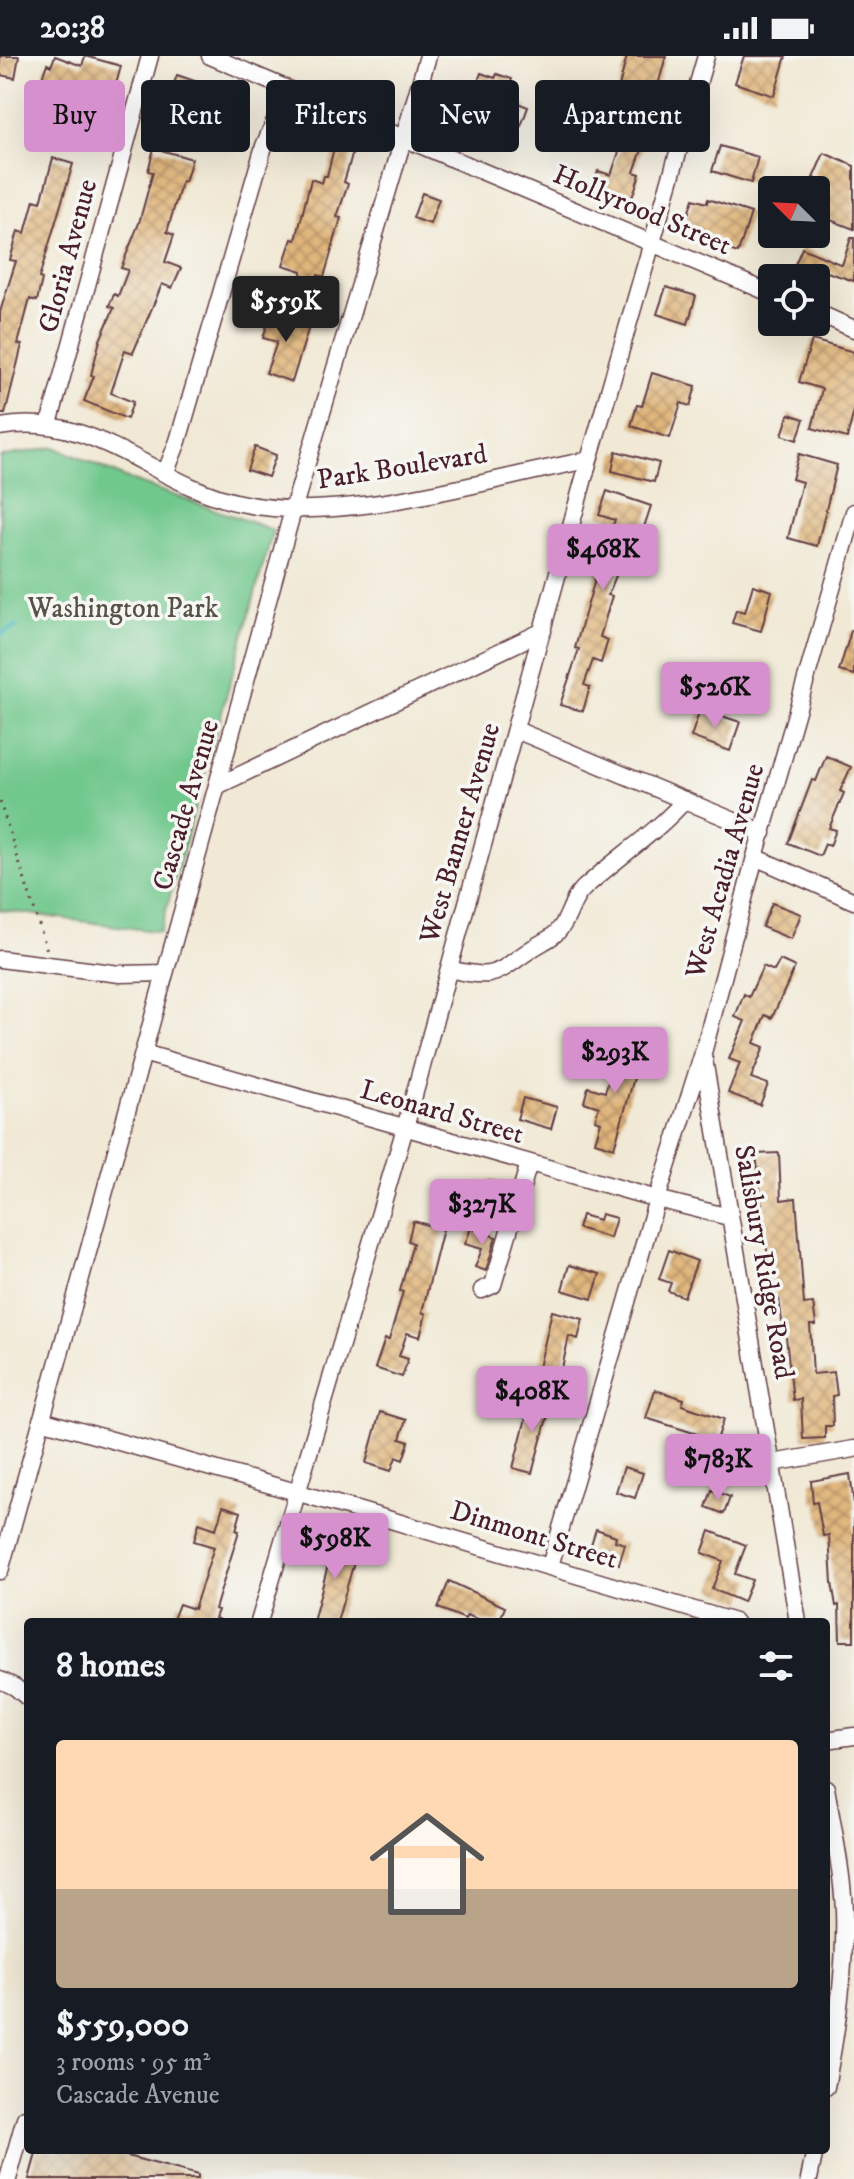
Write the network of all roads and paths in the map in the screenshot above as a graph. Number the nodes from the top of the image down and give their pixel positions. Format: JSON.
{"nodes":[{"id":1,"x":150,"y":56,"type":"edge"},
{"id":2,"x":210,"y":56,"type":"edge"},
{"id":3,"x":428,"y":56,"type":"edge"},
{"id":4,"x":706,"y":56,"type":"edge"},
{"id":5,"x":266,"y":80,"type":"edge"},
{"id":6,"x":395,"y":136,"type":"edge"},
{"id":7,"x":403,"y":139,"type":"junction"},
{"id":8,"x":266,"y":141,"type":"edge"},
{"id":9,"x":654,"y":243,"type":"junction"},
{"id":10,"x":758,"y":288,"type":"edge"},
{"id":11,"x":830,"y":318,"type":"edge"},
{"id":12,"x":854,"y":329,"type":"edge"},
{"id":13,"x":49,"y":424,"type":"junction"},
{"id":14,"x":0,"y":427,"type":"edge"},
{"id":15,"x":589,"y":460,"type":"junction"},
{"id":16,"x":165,"y":474,"type":"junction"},
{"id":17,"x":293,"y":510,"type":"junction"},
{"id":18,"x":854,"y":512,"type":"edge"},
{"id":19,"x":848,"y":559,"type":"edge"},
{"id":20,"x":543,"y":631,"type":"junction"},
{"id":21,"x":516,"y":730,"type":"junction"},
{"id":22,"x":219,"y":785,"type":"junction"},
{"id":23,"x":685,"y":800,"type":"junction"},
{"id":24,"x":0,"y":802,"type":"edge"},
{"id":25,"x":763,"y":833,"type":"junction"},
{"id":26,"x":755,"y":857,"type":"junction"},
{"id":27,"x":854,"y":901,"type":"edge"},
{"id":28,"x":0,"y":959,"type":"edge"},
{"id":29,"x":52,"y":965,"type":"junction"},
{"id":30,"x":449,"y":969,"type":"junction"},
{"id":31,"x":165,"y":973,"type":"junction"},
{"id":32,"x":143,"y":1053,"type":"junction"},
{"id":33,"x":703,"y":1053,"type":"junction"},
{"id":34,"x":405,"y":1128,"type":"junction"},
{"id":35,"x":529,"y":1163,"type":"junction"},
{"id":36,"x":657,"y":1199,"type":"junction"},
{"id":37,"x":729,"y":1217,"type":"junction"},
{"id":38,"x":482,"y":1290,"type":"dead end"},
{"id":39,"x":41,"y":1420,"type":"junction"},
{"id":40,"x":854,"y":1449,"type":"edge"},
{"id":41,"x":772,"y":1463,"type":"junction"},
{"id":42,"x":296,"y":1492,"type":"junction"},
{"id":43,"x":550,"y":1566,"type":"junction"},
{"id":44,"x":0,"y":1571,"type":"edge"},
{"id":45,"x":260,"y":1618,"type":"edge"},
{"id":46,"x":722,"y":1618,"type":"edge"},
{"id":47,"x":797,"y":1618,"type":"edge"},
{"id":48,"x":0,"y":1680,"type":"edge"},
{"id":49,"x":24,"y":1695,"type":"edge"},
{"id":50,"x":854,"y":1736,"type":"edge"},
{"id":51,"x":830,"y":1739,"type":"edge"},
{"id":52,"x":831,"y":1843,"type":"edge"},
{"id":53,"x":847,"y":2011,"type":"edge"},
{"id":54,"x":830,"y":2073,"type":"edge"},
{"id":55,"x":24,"y":2122,"type":"edge"},
{"id":56,"x":814,"y":2154,"type":"edge"},
{"id":57,"x":8,"y":2179,"type":"edge"},
{"id":58,"x":809,"y":2179,"type":"edge"}],
"edges":[{"from":1,"to":13,"type":"street","name":"Gloria Avenue"},
{"from":2,"to":5,"type":"street"},
{"from":3,"to":7,"type":"street","name":"Cascade Avenue"},
{"from":4,"to":9,"type":"street","name":"West Banner Avenue"},
{"from":6,"to":7,"type":"street"},
{"from":7,"to":9,"type":"street","name":"Hollyrood Street"},
{"from":7,"to":17,"type":"street","name":"Cascade Avenue"},
{"from":8,"to":16,"type":"street"},
{"from":9,"to":10,"type":"street","name":"Hollyrood Street"},
{"from":9,"to":15,"type":"street","name":"West Banner Avenue"},
{"from":11,"to":12,"type":"street"},
{"from":13,"to":14,"type":"street","name":"Park Boulevard"},
{"from":13,"to":16,"type":"street","name":"Park Boulevard"},
{"from":15,"to":17,"type":"street","name":"Park Boulevard"},
{"from":15,"to":20,"type":"street","name":"West Banner Avenue"},
{"from":16,"to":17,"type":"street","name":"Park Boulevard"},
{"from":17,"to":22,"type":"street","name":"Cascade Avenue"},
{"from":18,"to":19,"type":"street","name":"West Acadia Avenue"},
{"from":19,"to":25,"type":"street","name":"West Acadia Avenue"},
{"from":20,"to":21,"type":"street","name":"West Banner Avenue"},
{"from":20,"to":22,"type":"street"},
{"from":21,"to":23,"type":"street"},
{"from":21,"to":30,"type":"street","name":"West Banner Avenue"},
{"from":22,"to":31,"type":"street","name":"Cascade Avenue"},
{"from":23,"to":25,"type":"street"},
{"from":23,"to":30,"type":"street"},
{"from":24,"to":29,"type":"path"},
{"from":25,"to":26,"type":"street","name":"West Acadia Avenue"},
{"from":26,"to":27,"type":"street"},
{"from":26,"to":33,"type":"street","name":"West Acadia Avenue"},
{"from":28,"to":29,"type":"street"},
{"from":29,"to":31,"type":"street"},
{"from":30,"to":34,"type":"street","name":"West Banner Avenue"},
{"from":31,"to":32,"type":"street","name":"Cascade Avenue"},
{"from":32,"to":34,"type":"street","name":"Leonard Street"},
{"from":32,"to":39,"type":"street","name":"Cascade Avenue"},
{"from":33,"to":36,"type":"street","name":"West Acadia Avenue"},
{"from":33,"to":37,"type":"street","name":"Salisbury Ridge Road"},
{"from":34,"to":35,"type":"street","name":"Leonard Street"},
{"from":34,"to":42,"type":"street","name":"West Banner Avenue"},
{"from":35,"to":36,"type":"street","name":"Leonard Street"},
{"from":35,"to":38,"type":"street"},
{"from":36,"to":37,"type":"street","name":"Leonard Street"},
{"from":36,"to":43,"type":"street","name":"West Acadia Avenue"},
{"from":37,"to":41,"type":"street","name":"Salisbury Ridge Road"},
{"from":39,"to":42,"type":"street","name":"Dinmont Street"},
{"from":39,"to":44,"type":"street","name":"Cascade Avenue"},
{"from":40,"to":41,"type":"street"},
{"from":41,"to":47,"type":"street","name":"Salisbury Ridge Road"},
{"from":42,"to":43,"type":"street","name":"Dinmont Street"},
{"from":42,"to":45,"type":"street","name":"West Banner Avenue"},
{"from":43,"to":46,"type":"street","name":"Dinmont Street"},
{"from":48,"to":49,"type":"street"},
{"from":50,"to":51,"type":"street"},
{"from":52,"to":53,"type":"street"},
{"from":53,"to":54,"type":"street"},
{"from":55,"to":57,"type":"street"},
{"from":56,"to":58,"type":"street"}]}
